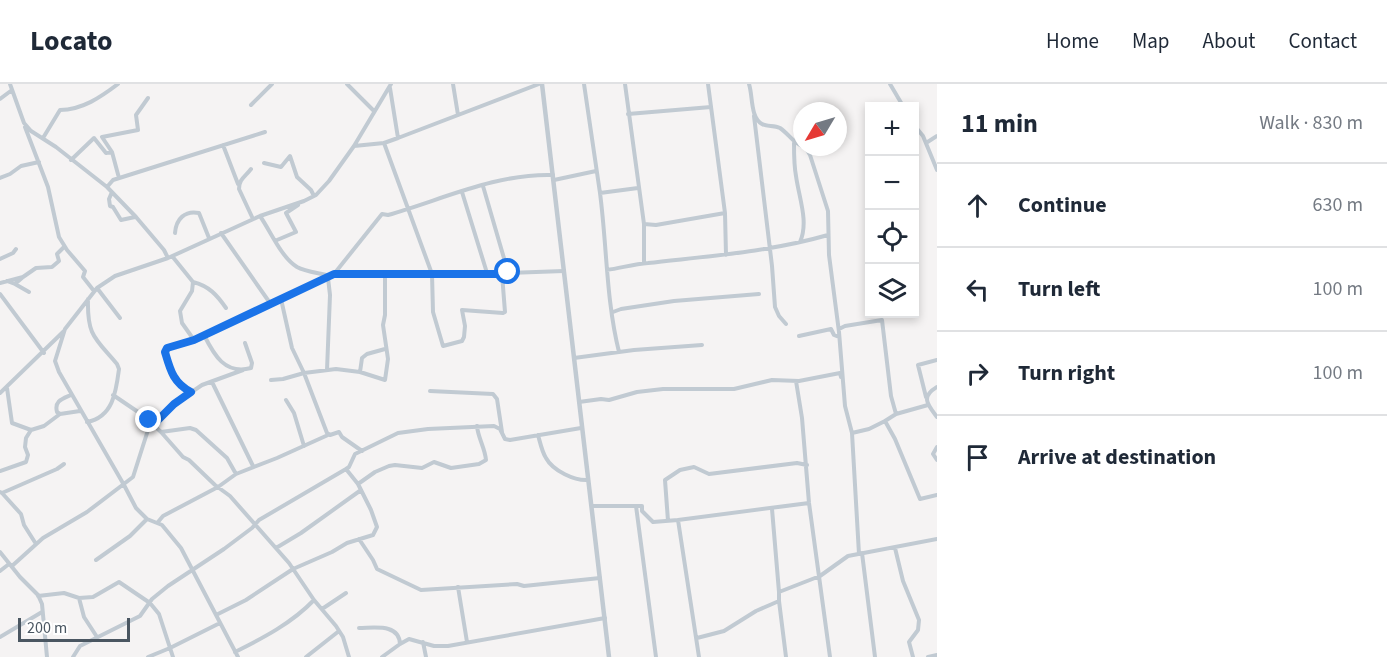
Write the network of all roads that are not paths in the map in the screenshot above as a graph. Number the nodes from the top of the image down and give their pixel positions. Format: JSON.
{"nodes":[{"id":1,"x":10,"y":84,"type":"edge"},
{"id":2,"x":118,"y":84,"type":"edge"},
{"id":3,"x":272,"y":84,"type":"edge"},
{"id":4,"x":347,"y":84,"type":"edge"},
{"id":5,"x":453,"y":84,"type":"edge"},
{"id":6,"x":541,"y":84,"type":"edge"},
{"id":7,"x":584,"y":84,"type":"edge"},
{"id":8,"x":625,"y":84,"type":"edge"},
{"id":9,"x":708,"y":84,"type":"edge"},
{"id":10,"x":749,"y":84,"type":"edge"},
{"id":11,"x":890,"y":84,"type":"edge"},
{"id":12,"x":391,"y":86,"type":"edge"},
{"id":13,"x":12,"y":90,"type":"junction"},
{"id":14,"x":148,"y":98,"type":"dead end"},
{"id":15,"x":0,"y":99,"type":"edge"},
{"id":16,"x":901,"y":102,"type":"edge"},
{"id":17,"x":251,"y":105,"type":"dead end"},
{"id":18,"x":711,"y":107,"type":"junction"},
{"id":19,"x":374,"y":112,"type":"junction"},
{"id":20,"x":458,"y":114,"type":"junction"},
{"id":21,"x":628,"y":114,"type":"junction"},
{"id":22,"x":754,"y":116,"type":"junction"},
{"id":23,"x":24,"y":123,"type":"junction"},
{"id":24,"x":265,"y":132,"type":"dead end"},
{"id":25,"x":919,"y":132,"type":"edge"},
{"id":26,"x":937,"y":136,"type":"edge"},
{"id":27,"x":43,"y":138,"type":"junction"},
{"id":28,"x":398,"y":138,"type":"junction"},
{"id":29,"x":793,"y":141,"type":"edge"},
{"id":30,"x":384,"y":143,"type":"junction"},
{"id":31,"x":926,"y":143,"type":"junction"},
{"id":32,"x":223,"y":145,"type":"junction"},
{"id":33,"x":354,"y":146,"type":"junction"},
{"id":34,"x":112,"y":152,"type":"junction"},
{"id":35,"x":795,"y":156,"type":"edge"},
{"id":36,"x":810,"y":156,"type":"edge"},
{"id":37,"x":71,"y":160,"type":"junction"},
{"id":38,"x":39,"y":162,"type":"junction"},
{"id":39,"x":264,"y":163,"type":"dead end"},
{"id":40,"x":251,"y":170,"type":"dead end"},
{"id":41,"x":937,"y":170,"type":"edge"},
{"id":42,"x":596,"y":171,"type":"junction"},
{"id":43,"x":553,"y":177,"type":"junction"},
{"id":44,"x":0,"y":178,"type":"edge"},
{"id":45,"x":119,"y":178,"type":"junction"},
{"id":46,"x":239,"y":185,"type":"junction"},
{"id":47,"x":483,"y":186,"type":"junction"},
{"id":48,"x":107,"y":188,"type":"junction"},
{"id":49,"x":638,"y":188,"type":"junction"},
{"id":50,"x":112,"y":192,"type":"junction"},
{"id":51,"x":462,"y":192,"type":"junction"},
{"id":52,"x":600,"y":192,"type":"junction"},
{"id":53,"x":314,"y":196,"type":"junction"},
{"id":54,"x":304,"y":201,"type":"junction"},
{"id":55,"x":409,"y":209,"type":"junction"},
{"id":56,"x":724,"y":213,"type":"junction"},
{"id":57,"x":260,"y":216,"type":"junction"},
{"id":58,"x":136,"y":217,"type":"junction"},
{"id":59,"x":253,"y":219,"type":"junction"},
{"id":60,"x":644,"y":224,"type":"junction"},
{"id":61,"x":176,"y":233,"type":"dead end"},
{"id":62,"x":221,"y":233,"type":"junction"},
{"id":63,"x":828,"y":235,"type":"junction"},
{"id":64,"x":209,"y":238,"type":"junction"},
{"id":65,"x":276,"y":240,"type":"junction"},
{"id":66,"x":799,"y":243,"type":"junction"},
{"id":67,"x":64,"y":247,"type":"junction"},
{"id":68,"x":770,"y":248,"type":"junction"},
{"id":69,"x":16,"y":249,"type":"dead end"},
{"id":70,"x":726,"y":255,"type":"junction"},
{"id":71,"x":170,"y":257,"type":"junction"},
{"id":72,"x":0,"y":259,"type":"edge"},
{"id":73,"x":645,"y":263,"type":"junction"},
{"id":74,"x":607,"y":270,"type":"junction"},
{"id":75,"x":564,"y":271,"type":"junction"},
{"id":76,"x":508,"y":272,"type":"junction"},
{"id":77,"x":487,"y":273,"type":"junction"},
{"id":78,"x":385,"y":274,"type":"junction"},
{"id":79,"x":432,"y":274,"type":"junction"},
{"id":80,"x":502,"y":274,"type":"junction"},
{"id":81,"x":331,"y":276,"type":"junction"},
{"id":82,"x":22,"y":277,"type":"junction"},
{"id":83,"x":7,"y":280,"type":"junction"},
{"id":84,"x":193,"y":282,"type":"junction"},
{"id":85,"x":0,"y":283,"type":"edge"},
{"id":86,"x":15,"y":284,"type":"junction"},
{"id":87,"x":95,"y":290,"type":"junction"},
{"id":88,"x":29,"y":292,"type":"dead end"},
{"id":89,"x":0,"y":294,"type":"edge"},
{"id":90,"x":759,"y":294,"type":"dead end"},
{"id":91,"x":88,"y":299,"type":"junction"},
{"id":92,"x":281,"y":299,"type":"junction"},
{"id":93,"x":270,"y":303,"type":"junction"},
{"id":94,"x":226,"y":308,"type":"dead end"},
{"id":95,"x":613,"y":312,"type":"junction"},
{"id":96,"x":120,"y":318,"type":"dead end"},
{"id":97,"x":786,"y":324,"type":"dead end"},
{"id":98,"x":65,"y":329,"type":"junction"},
{"id":99,"x":838,"y":329,"type":"junction"},
{"id":100,"x":204,"y":335,"type":"junction"},
{"id":101,"x":799,"y":336,"type":"dead end"},
{"id":102,"x":839,"y":337,"type":"junction"},
{"id":103,"x":194,"y":340,"type":"junction"},
{"id":104,"x":245,"y":344,"type":"dead end"},
{"id":105,"x":702,"y":345,"type":"dead end"},
{"id":106,"x":385,"y":349,"type":"junction"},
{"id":107,"x":619,"y":352,"type":"junction"},
{"id":108,"x":44,"y":353,"type":"junction"},
{"id":109,"x":574,"y":358,"type":"junction"},
{"id":110,"x":937,"y":360,"type":"edge"},
{"id":111,"x":243,"y":370,"type":"junction"},
{"id":112,"x":327,"y":370,"type":"junction"},
{"id":113,"x":360,"y":372,"type":"junction"},
{"id":114,"x":304,"y":373,"type":"junction"},
{"id":115,"x":271,"y":380,"type":"dead end"},
{"id":116,"x":796,"y":381,"type":"junction"},
{"id":117,"x":212,"y":382,"type":"junction"},
{"id":118,"x":7,"y":387,"type":"junction"},
{"id":119,"x":937,"y":387,"type":"edge"},
{"id":120,"x":430,"y":391,"type":"dead end"},
{"id":121,"x":191,"y":392,"type":"junction"},
{"id":122,"x":0,"y":393,"type":"edge"},
{"id":123,"x":71,"y":395,"type":"junction"},
{"id":124,"x":113,"y":395,"type":"junction"},
{"id":125,"x":926,"y":396,"type":"junction"},
{"id":126,"x":286,"y":400,"type":"dead end"},
{"id":127,"x":579,"y":402,"type":"junction"},
{"id":128,"x":928,"y":405,"type":"junction"},
{"id":129,"x":845,"y":406,"type":"junction"},
{"id":130,"x":80,"y":411,"type":"junction"},
{"id":131,"x":60,"y":414,"type":"junction"},
{"id":132,"x":896,"y":414,"type":"junction"},
{"id":133,"x":937,"y":417,"type":"edge"},
{"id":134,"x":885,"y":421,"type":"junction"},
{"id":135,"x":87,"y":422,"type":"junction"},
{"id":136,"x":154,"y":424,"type":"junction"},
{"id":137,"x":477,"y":426,"type":"junction"},
{"id":138,"x":582,"y":428,"type":"junction"},
{"id":139,"x":31,"y":430,"type":"junction"},
{"id":140,"x":161,"y":432,"type":"junction"},
{"id":141,"x":852,"y":433,"type":"junction"},
{"id":142,"x":328,"y":435,"type":"junction"},
{"id":143,"x":503,"y":435,"type":"junction"},
{"id":144,"x":538,"y":435,"type":"junction"},
{"id":145,"x":353,"y":445,"type":"junction"},
{"id":146,"x":304,"y":446,"type":"junction"},
{"id":147,"x":937,"y":447,"type":"edge"},
{"id":148,"x":362,"y":451,"type":"junction"},
{"id":149,"x":355,"y":454,"type":"junction"},
{"id":150,"x":806,"y":455,"type":"junction"},
{"id":151,"x":937,"y":460,"type":"edge"},
{"id":152,"x":800,"y":463,"type":"junction"},
{"id":153,"x":64,"y":464,"type":"dead end"},
{"id":154,"x":807,"y":465,"type":"junction"},
{"id":155,"x":253,"y":466,"type":"junction"},
{"id":156,"x":346,"y":469,"type":"junction"},
{"id":157,"x":0,"y":471,"type":"edge"},
{"id":158,"x":236,"y":474,"type":"junction"},
{"id":159,"x":589,"y":480,"type":"junction"},
{"id":160,"x":358,"y":484,"type":"junction"},
{"id":161,"x":124,"y":485,"type":"junction"},
{"id":162,"x":218,"y":487,"type":"junction"},
{"id":163,"x":361,"y":490,"type":"junction"},
{"id":164,"x":1,"y":492,"type":"edge"},
{"id":165,"x":937,"y":495,"type":"edge"},
{"id":166,"x":809,"y":503,"type":"junction"},
{"id":167,"x":592,"y":506,"type":"junction"},
{"id":168,"x":636,"y":506,"type":"junction"},
{"id":169,"x":772,"y":509,"type":"junction"},
{"id":170,"x":147,"y":519,"type":"junction"},
{"id":171,"x":678,"y":520,"type":"junction"},
{"id":172,"x":668,"y":521,"type":"junction"},
{"id":173,"x":158,"y":522,"type":"junction"},
{"id":174,"x":255,"y":526,"type":"junction"},
{"id":175,"x":359,"y":539,"type":"junction"},
{"id":176,"x":937,"y":539,"type":"edge"},
{"id":177,"x":36,"y":544,"type":"junction"},
{"id":178,"x":276,"y":548,"type":"junction"},
{"id":179,"x":895,"y":548,"type":"junction"},
{"id":180,"x":0,"y":552,"type":"edge"},
{"id":181,"x":860,"y":554,"type":"junction"},
{"id":182,"x":96,"y":560,"type":"dead end"},
{"id":183,"x":10,"y":565,"type":"junction"},
{"id":184,"x":193,"y":569,"type":"junction"},
{"id":185,"x":293,"y":569,"type":"junction"},
{"id":186,"x":0,"y":571,"type":"edge"},
{"id":187,"x":820,"y":576,"type":"junction"},
{"id":188,"x":600,"y":578,"type":"junction"},
{"id":189,"x":458,"y":587,"type":"junction"},
{"id":190,"x":779,"y":592,"type":"junction"},
{"id":191,"x":346,"y":593,"type":"dead end"},
{"id":192,"x":38,"y":596,"type":"junction"},
{"id":193,"x":80,"y":598,"type":"junction"},
{"id":194,"x":314,"y":600,"type":"junction"},
{"id":195,"x":779,"y":601,"type":"junction"},
{"id":196,"x":150,"y":603,"type":"junction"},
{"id":197,"x":322,"y":609,"type":"junction"},
{"id":198,"x":42,"y":612,"type":"junction"},
{"id":199,"x":216,"y":615,"type":"junction"},
{"id":200,"x":605,"y":618,"type":"junction"},
{"id":201,"x":220,"y":623,"type":"junction"},
{"id":202,"x":359,"y":628,"type":"dead end"},
{"id":203,"x":339,"y":631,"type":"junction"},
{"id":204,"x":0,"y":637,"type":"edge"},
{"id":205,"x":97,"y":637,"type":"junction"},
{"id":206,"x":697,"y":638,"type":"junction"},
{"id":207,"x":423,"y":642,"type":"junction"},
{"id":208,"x":467,"y":642,"type":"junction"},
{"id":209,"x":400,"y":644,"type":"junction"},
{"id":210,"x":170,"y":648,"type":"junction"},
{"id":211,"x":235,"y":652,"type":"junction"},
{"id":212,"x":937,"y":655,"type":"edge"},
{"id":213,"x":829,"y":656,"type":"edge"},
{"id":214,"x":47,"y":657,"type":"edge"},
{"id":215,"x":73,"y":657,"type":"edge"},
{"id":216,"x":148,"y":657,"type":"edge"},
{"id":217,"x":173,"y":657,"type":"edge"},
{"id":218,"x":238,"y":657,"type":"edge"},
{"id":219,"x":306,"y":657,"type":"edge"},
{"id":220,"x":349,"y":657,"type":"edge"},
{"id":221,"x":381,"y":657,"type":"edge"},
{"id":222,"x":426,"y":657,"type":"edge"},
{"id":223,"x":609,"y":657,"type":"edge"},
{"id":224,"x":656,"y":657,"type":"edge"},
{"id":225,"x":699,"y":657,"type":"edge"},
{"id":226,"x":786,"y":657,"type":"edge"},
{"id":227,"x":875,"y":657,"type":"edge"},
{"id":228,"x":913,"y":657,"type":"edge"},
{"id":229,"x":928,"y":657,"type":"edge"}],
"edges":[{"from":1,"to":13,"type":"street"},
{"from":2,"to":27,"type":"street"},
{"from":3,"to":17,"type":"street"},
{"from":4,"to":19,"type":"street"},
{"from":5,"to":20,"type":"street"},
{"from":6,"to":20,"type":"street"},
{"from":6,"to":43,"type":"street"},
{"from":7,"to":42,"type":"street"},
{"from":8,"to":21,"type":"street"},
{"from":9,"to":18,"type":"street"},
{"from":10,"to":22,"type":"street"},
{"from":11,"to":16,"type":"street"},
{"from":12,"to":19,"type":"street"},
{"from":12,"to":28,"type":"street"},
{"from":13,"to":15,"type":"street"},
{"from":13,"to":23,"type":"street"},
{"from":14,"to":34,"type":"street"},
{"from":18,"to":21,"type":"street"},
{"from":18,"to":56,"type":"street"},
{"from":19,"to":33,"type":"street"},
{"from":20,"to":28,"type":"street"},
{"from":21,"to":49,"type":"street"},
{"from":22,"to":29,"type":"street"},
{"from":22,"to":68,"type":"street"},
{"from":23,"to":27,"type":"street"},
{"from":23,"to":38,"type":"street"},
{"from":24,"to":32,"type":"street"},
{"from":25,"to":31,"type":"street"},
{"from":26,"to":31,"type":"street"},
{"from":27,"to":37,"type":"street"},
{"from":28,"to":30,"type":"street"},
{"from":30,"to":33,"type":"street"},
{"from":30,"to":55,"type":"street"},
{"from":31,"to":41,"type":"street"},
{"from":32,"to":45,"type":"street"},
{"from":32,"to":46,"type":"street"},
{"from":33,"to":53,"type":"street"},
{"from":34,"to":37,"type":"street"},
{"from":34,"to":45,"type":"street"},
{"from":35,"to":66,"type":"street"},
{"from":36,"to":63,"type":"street"},
{"from":37,"to":48,"type":"street"},
{"from":38,"to":44,"type":"street"},
{"from":38,"to":67,"type":"street"},
{"from":39,"to":53,"type":"street"},
{"from":40,"to":46,"type":"street"},
{"from":42,"to":43,"type":"street"},
{"from":42,"to":52,"type":"street"},
{"from":43,"to":47,"type":"street"},
{"from":43,"to":75,"type":"street"},
{"from":45,"to":48,"type":"street"},
{"from":46,"to":59,"type":"street"},
{"from":47,"to":51,"type":"street"},
{"from":47,"to":76,"type":"street"},
{"from":48,"to":50,"type":"street"},
{"from":49,"to":52,"type":"street"},
{"from":49,"to":60,"type":"street"},
{"from":50,"to":58,"type":"street"},
{"from":50,"to":58,"type":"street"},
{"from":51,"to":55,"type":"street"},
{"from":51,"to":77,"type":"street"},
{"from":52,"to":74,"type":"street"},
{"from":53,"to":54,"type":"street"},
{"from":54,"to":57,"type":"street"},
{"from":54,"to":65,"type":"street"},
{"from":55,"to":79,"type":"street"},
{"from":55,"to":81,"type":"street"},
{"from":56,"to":60,"type":"street"},
{"from":56,"to":70,"type":"street"},
{"from":57,"to":59,"type":"street"},
{"from":57,"to":65,"type":"street"},
{"from":58,"to":71,"type":"street"},
{"from":59,"to":62,"type":"street"},
{"from":60,"to":73,"type":"street"},
{"from":61,"to":64,"type":"street"},
{"from":62,"to":64,"type":"street"},
{"from":62,"to":93,"type":"street"},
{"from":63,"to":66,"type":"street"},
{"from":63,"to":99,"type":"street"},
{"from":64,"to":71,"type":"street"},
{"from":65,"to":81,"type":"street"},
{"from":66,"to":68,"type":"street"},
{"from":67,"to":82,"type":"street"},
{"from":67,"to":87,"type":"street"},
{"from":68,"to":70,"type":"street"},
{"from":68,"to":97,"type":"street"},
{"from":69,"to":72,"type":"street"},
{"from":70,"to":73,"type":"street"},
{"from":71,"to":84,"type":"street"},
{"from":71,"to":87,"type":"street"},
{"from":73,"to":74,"type":"street"},
{"from":74,"to":95,"type":"street"},
{"from":75,"to":76,"type":"street"},
{"from":75,"to":109,"type":"street"},
{"from":76,"to":80,"type":"street"},
{"from":77,"to":79,"type":"street"},
{"from":77,"to":80,"type":"street"},
{"from":78,"to":79,"type":"street"},
{"from":78,"to":81,"type":"street"},
{"from":78,"to":106,"type":"street"},
{"from":79,"to":80,"type":"street"},
{"from":81,"to":92,"type":"street"},
{"from":81,"to":112,"type":"street"},
{"from":82,"to":83,"type":"street"},
{"from":82,"to":86,"type":"street"},
{"from":83,"to":85,"type":"street"},
{"from":83,"to":86,"type":"street"},
{"from":84,"to":94,"type":"street"},
{"from":84,"to":103,"type":"street"},
{"from":86,"to":88,"type":"street"},
{"from":87,"to":91,"type":"street"},
{"from":87,"to":96,"type":"street"},
{"from":89,"to":108,"type":"street"},
{"from":90,"to":95,"type":"street"},
{"from":91,"to":98,"type":"street"},
{"from":91,"to":124,"type":"street"},
{"from":92,"to":93,"type":"street"},
{"from":92,"to":114,"type":"street"},
{"from":93,"to":100,"type":"street"},
{"from":95,"to":107,"type":"street"},
{"from":98,"to":108,"type":"street"},
{"from":98,"to":123,"type":"street"},
{"from":99,"to":102,"type":"street"},
{"from":99,"to":132,"type":"street"},
{"from":100,"to":103,"type":"street"},
{"from":100,"to":111,"type":"street"},
{"from":101,"to":102,"type":"street"},
{"from":102,"to":129,"type":"street"},
{"from":103,"to":121,"type":"street"},
{"from":104,"to":111,"type":"street"},
{"from":105,"to":107,"type":"street"},
{"from":106,"to":113,"type":"street"},
{"from":106,"to":113,"type":"street"},
{"from":107,"to":109,"type":"street"},
{"from":108,"to":118,"type":"street"},
{"from":109,"to":127,"type":"street"},
{"from":110,"to":125,"type":"street"},
{"from":111,"to":117,"type":"street"},
{"from":112,"to":113,"type":"street"},
{"from":112,"to":114,"type":"street"},
{"from":114,"to":115,"type":"street"},
{"from":114,"to":142,"type":"street"},
{"from":116,"to":127,"type":"street"},
{"from":116,"to":129,"type":"street"},
{"from":116,"to":150,"type":"street"},
{"from":117,"to":121,"type":"street"},
{"from":117,"to":155,"type":"street"},
{"from":118,"to":122,"type":"street"},
{"from":118,"to":139,"type":"street"},
{"from":119,"to":125,"type":"street"},
{"from":120,"to":143,"type":"street"},
{"from":121,"to":136,"type":"street"},
{"from":123,"to":130,"type":"street"},
{"from":123,"to":131,"type":"street"},
{"from":124,"to":135,"type":"street"},
{"from":124,"to":136,"type":"street"},
{"from":125,"to":128,"type":"street"},
{"from":126,"to":146,"type":"street"},
{"from":127,"to":138,"type":"street"},
{"from":128,"to":132,"type":"street"},
{"from":128,"to":133,"type":"street"},
{"from":129,"to":141,"type":"street"},
{"from":130,"to":131,"type":"street"},
{"from":130,"to":135,"type":"street"},
{"from":131,"to":139,"type":"street"},
{"from":132,"to":134,"type":"street"},
{"from":134,"to":141,"type":"street"},
{"from":134,"to":165,"type":"street"},
{"from":135,"to":161,"type":"street"},
{"from":136,"to":140,"type":"street"},
{"from":136,"to":161,"type":"street"},
{"from":137,"to":143,"type":"street"},
{"from":137,"to":148,"type":"street"},
{"from":137,"to":160,"type":"street"},
{"from":138,"to":144,"type":"street"},
{"from":138,"to":159,"type":"street"},
{"from":139,"to":157,"type":"street"},
{"from":140,"to":158,"type":"street"},
{"from":140,"to":162,"type":"street"},
{"from":141,"to":181,"type":"street"},
{"from":142,"to":145,"type":"street"},
{"from":142,"to":146,"type":"street"},
{"from":143,"to":144,"type":"street"},
{"from":144,"to":159,"type":"street"},
{"from":145,"to":148,"type":"street"},
{"from":145,"to":149,"type":"street"},
{"from":146,"to":155,"type":"street"},
{"from":147,"to":151,"type":"street"},
{"from":148,"to":149,"type":"street"},
{"from":149,"to":156,"type":"street"},
{"from":150,"to":152,"type":"street"},
{"from":150,"to":154,"type":"street"},
{"from":152,"to":154,"type":"street"},
{"from":152,"to":172,"type":"street"},
{"from":153,"to":164,"type":"street"},
{"from":154,"to":166,"type":"street"},
{"from":155,"to":158,"type":"street"},
{"from":156,"to":160,"type":"street"},
{"from":156,"to":174,"type":"street"},
{"from":158,"to":162,"type":"street"},
{"from":159,"to":167,"type":"street"},
{"from":160,"to":163,"type":"street"},
{"from":161,"to":170,"type":"street"},
{"from":161,"to":177,"type":"street"},
{"from":162,"to":173,"type":"street"},
{"from":162,"to":174,"type":"street"},
{"from":163,"to":175,"type":"street"},
{"from":163,"to":178,"type":"street"},
{"from":164,"to":177,"type":"street"},
{"from":166,"to":169,"type":"street"},
{"from":166,"to":187,"type":"street"},
{"from":167,"to":168,"type":"street"},
{"from":167,"to":188,"type":"street"},
{"from":168,"to":172,"type":"street"},
{"from":168,"to":224,"type":"street"},
{"from":169,"to":171,"type":"street"},
{"from":169,"to":190,"type":"street"},
{"from":170,"to":173,"type":"street"},
{"from":170,"to":182,"type":"street"},
{"from":171,"to":172,"type":"street"},
{"from":171,"to":206,"type":"street"},
{"from":173,"to":184,"type":"street"},
{"from":174,"to":178,"type":"street"},
{"from":174,"to":184,"type":"street"},
{"from":175,"to":185,"type":"street"},
{"from":175,"to":189,"type":"street"},
{"from":176,"to":179,"type":"street"},
{"from":177,"to":183,"type":"street"},
{"from":178,"to":185,"type":"street"},
{"from":179,"to":181,"type":"street"},
{"from":179,"to":228,"type":"street"},
{"from":180,"to":183,"type":"street"},
{"from":181,"to":187,"type":"street"},
{"from":181,"to":227,"type":"street"},
{"from":183,"to":186,"type":"street"},
{"from":183,"to":192,"type":"street"},
{"from":184,"to":196,"type":"street"},
{"from":184,"to":199,"type":"street"},
{"from":185,"to":194,"type":"street"},
{"from":185,"to":199,"type":"street"},
{"from":187,"to":190,"type":"street"},
{"from":187,"to":213,"type":"street"},
{"from":188,"to":189,"type":"street"},
{"from":188,"to":200,"type":"street"},
{"from":189,"to":208,"type":"street"},
{"from":190,"to":195,"type":"street"},
{"from":191,"to":197,"type":"street"},
{"from":192,"to":193,"type":"street"},
{"from":192,"to":198,"type":"street"},
{"from":193,"to":196,"type":"street"},
{"from":193,"to":205,"type":"street"},
{"from":194,"to":197,"type":"street"},
{"from":194,"to":211,"type":"street"},
{"from":195,"to":206,"type":"street"},
{"from":195,"to":226,"type":"street"},
{"from":196,"to":205,"type":"street"},
{"from":196,"to":210,"type":"street"},
{"from":197,"to":203,"type":"street"},
{"from":198,"to":204,"type":"street"},
{"from":198,"to":214,"type":"street"},
{"from":199,"to":201,"type":"street"},
{"from":200,"to":208,"type":"street"},
{"from":200,"to":223,"type":"street"},
{"from":201,"to":210,"type":"street"},
{"from":201,"to":211,"type":"street"},
{"from":202,"to":209,"type":"street"},
{"from":203,"to":219,"type":"street"},
{"from":203,"to":220,"type":"street"},
{"from":205,"to":215,"type":"street"},
{"from":206,"to":225,"type":"street"},
{"from":207,"to":208,"type":"street"},
{"from":207,"to":209,"type":"street"},
{"from":207,"to":222,"type":"street"},
{"from":209,"to":221,"type":"street"},
{"from":210,"to":216,"type":"street"},
{"from":210,"to":217,"type":"street"},
{"from":211,"to":218,"type":"street"},
{"from":212,"to":229,"type":"street"}]}
